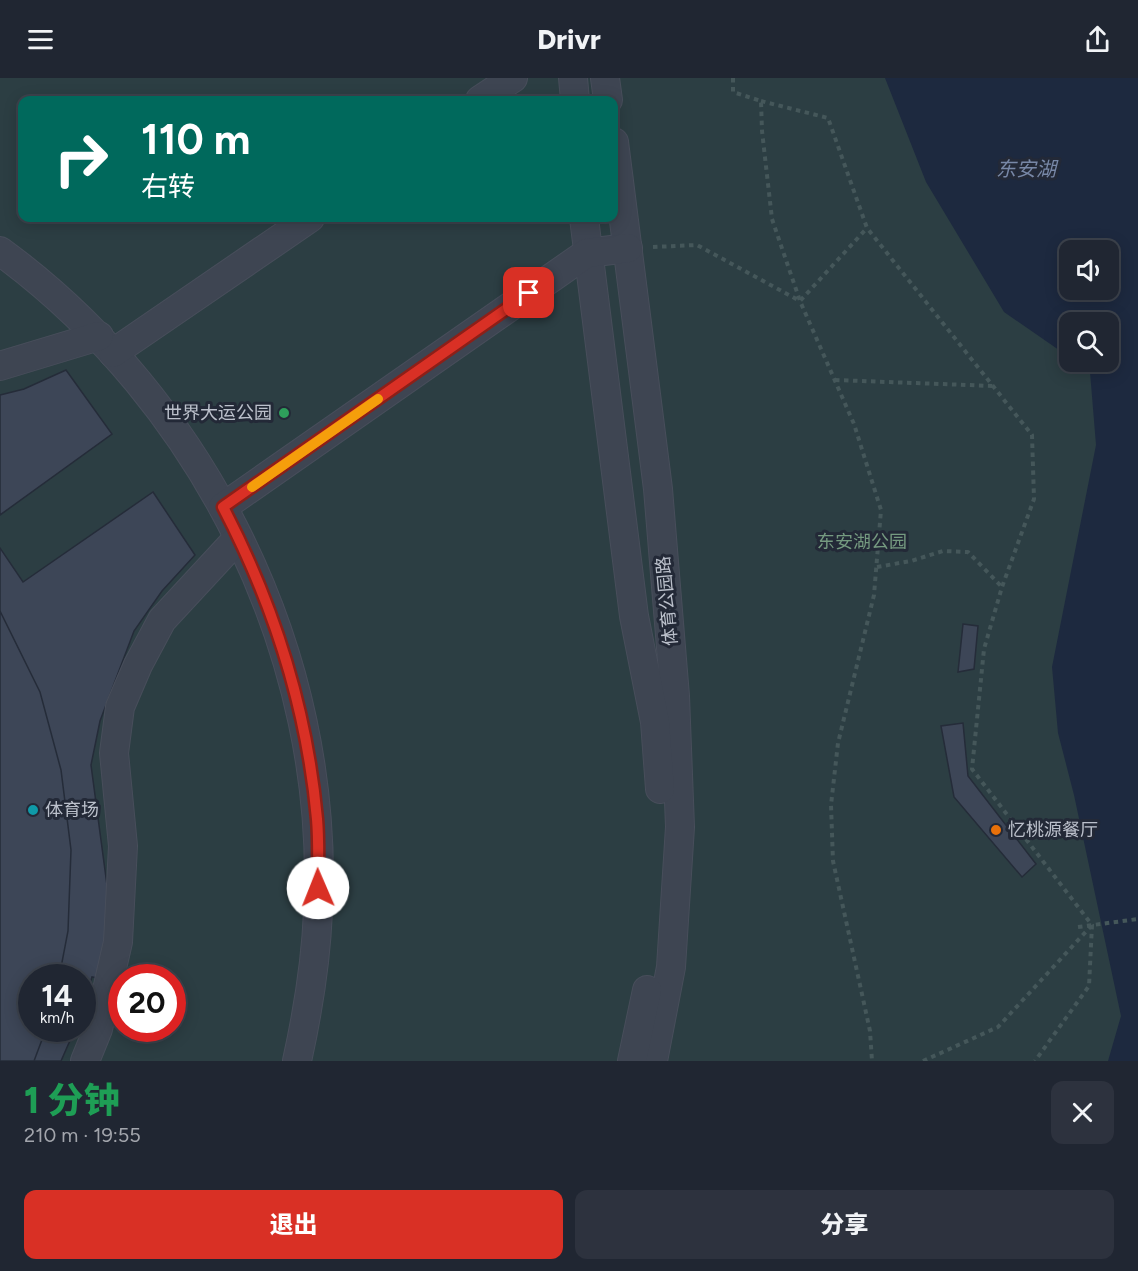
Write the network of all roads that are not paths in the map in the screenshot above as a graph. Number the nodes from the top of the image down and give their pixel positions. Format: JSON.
{"nodes":[{"id":1,"x":513,"y":78,"type":"edge"},
{"id":2,"x":573,"y":78,"type":"edge"},
{"id":3,"x":604,"y":78,"type":"edge"},
{"id":4,"x":486,"y":96,"type":"edge"},
{"id":5,"x":575,"y":96,"type":"edge"},
{"id":6,"x":607,"y":96,"type":"edge"},
{"id":7,"x":618,"y":172,"type":"edge"},
{"id":8,"x":304,"y":222,"type":"edge"},
{"id":9,"x":584,"y":222,"type":"edge"},
{"id":10,"x":628,"y":248,"type":"junction"},
{"id":11,"x":0,"y":251,"type":"edge"},
{"id":12,"x":587,"y":253,"type":"junction"},
{"id":13,"x":106,"y":345,"type":"junction"},
{"id":14,"x":0,"y":366,"type":"edge"},
{"id":15,"x":223,"y":507,"type":"junction"},
{"id":16,"x":238,"y":538,"type":"junction"},
{"id":17,"x":86,"y":1061,"type":"edge"},
{"id":18,"x":297,"y":1061,"type":"edge"},
{"id":19,"x":632,"y":1061,"type":"edge"},
{"id":20,"x":653,"y":1061,"type":"edge"}],
"edges":[{"from":1,"to":4,"type":"street"},
{"from":2,"to":5,"type":"street"},
{"from":3,"to":6,"type":"street"},
{"from":7,"to":10,"type":"street","name":"体育公园路"},
{"from":8,"to":13,"type":"street"},
{"from":9,"to":12,"type":"street","name":"体育公园路"},
{"from":10,"to":12,"type":"street"},
{"from":10,"to":20,"type":"street","name":"体育公园路"},
{"from":11,"to":13,"type":"street"},
{"from":12,"to":15,"type":"street"},
{"from":12,"to":19,"type":"street","name":"体育公园路"},
{"from":13,"to":14,"type":"street"},
{"from":13,"to":15,"type":"street"},
{"from":15,"to":16,"type":"street"},
{"from":16,"to":17,"type":"street"},
{"from":16,"to":18,"type":"street"}]}
